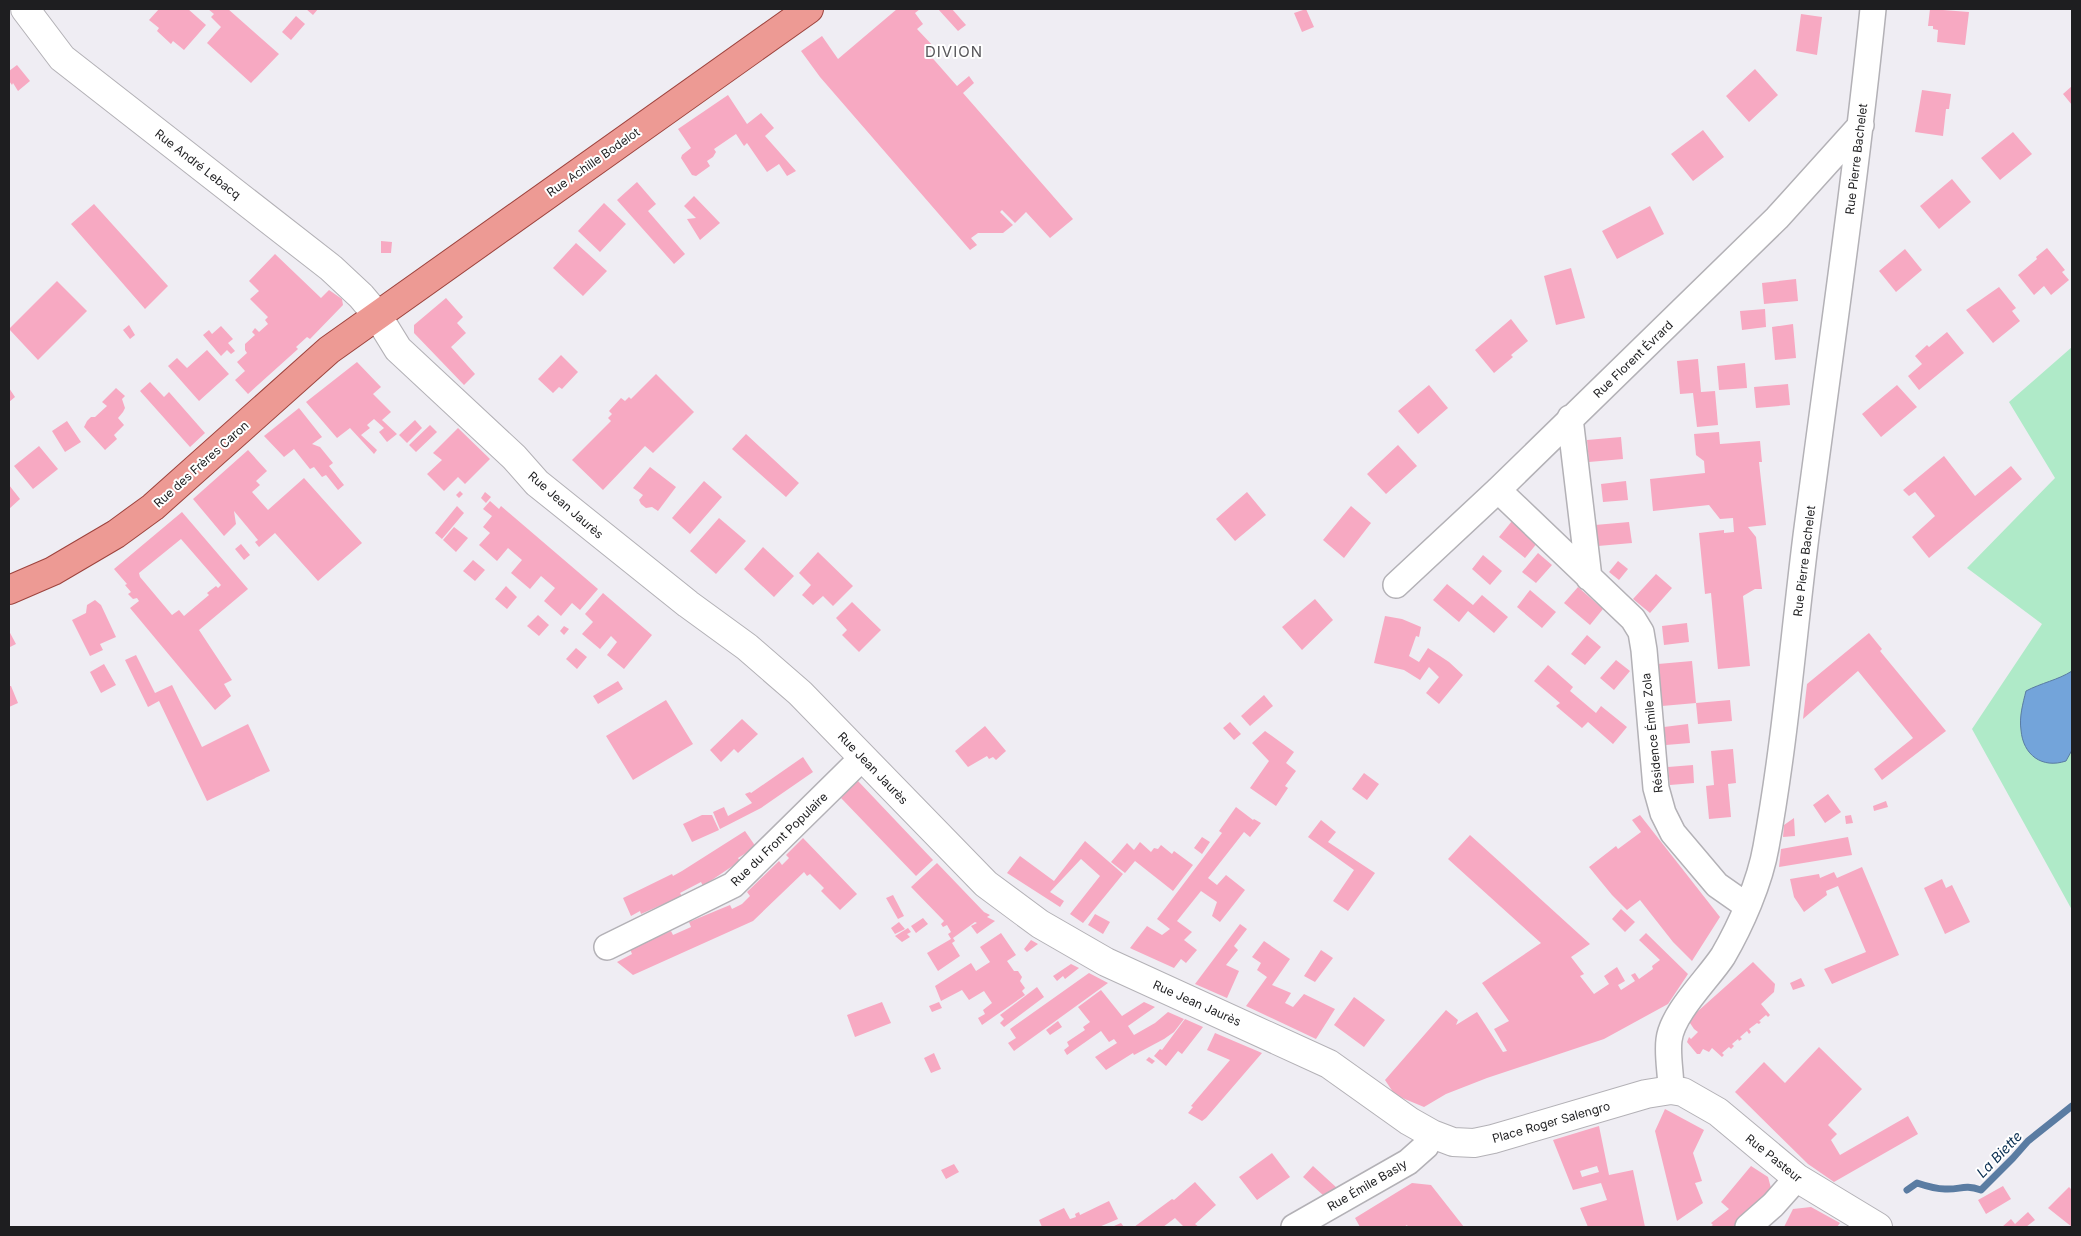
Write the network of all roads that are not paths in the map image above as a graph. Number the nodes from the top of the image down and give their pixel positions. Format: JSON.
{"nodes":[{"id":1,"x":25,"y":9,"type":"edge"},
{"id":2,"x":809,"y":9,"type":"edge"},
{"id":3,"x":1873,"y":9,"type":"edge"},
{"id":4,"x":1861,"y":125,"type":"junction"},
{"id":5,"x":376,"y":315,"type":"junction"},
{"id":6,"x":1570,"y":418,"type":"junction"},
{"id":7,"x":1498,"y":490,"type":"junction"},
{"id":8,"x":1588,"y":578,"type":"junction"},
{"id":9,"x":1396,"y":585,"type":"dead end"},
{"id":10,"x":9,"y":590,"type":"edge"},
{"id":11,"x":862,"y":758,"type":"junction"},
{"id":12,"x":1747,"y":906,"type":"junction"},
{"id":13,"x":607,"y":947,"type":"dead end"},
{"id":14,"x":1671,"y":1090,"type":"junction"},
{"id":15,"x":1432,"y":1134,"type":"junction"},
{"id":16,"x":1797,"y":1178,"type":"junction"},
{"id":17,"x":1294,"y":1227,"type":"edge"},
{"id":18,"x":1748,"y":1227,"type":"edge"},
{"id":19,"x":1878,"y":1227,"type":"edge"}],
"edges":[{"from":1,"to":5,"type":"main road","name":"Rue André Lebacq"},
{"from":2,"to":5,"type":"main road","name":"Rue Achille Bodelot"},
{"from":3,"to":4,"type":"street","name":"Rue Pierre Bachelet"},
{"from":4,"to":6,"type":"street","name":"Rue Florent Évrard"},
{"from":4,"to":12,"type":"street","name":"Rue Pierre Bachelet"},
{"from":5,"to":10,"type":"main road","name":"Rue des Frères Caron"},
{"from":5,"to":11,"type":"main road","name":"Rue Jean Jaurès"},
{"from":6,"to":7,"type":"street","name":"Rue Florent Évrard"},
{"from":6,"to":8,"type":"street"},
{"from":7,"to":8,"type":"street","name":"Résidence Émile Zola"},
{"from":7,"to":9,"type":"street","name":"Rue Florent Évrard"},
{"from":8,"to":12,"type":"street","name":"Résidence Émile Zola"},
{"from":11,"to":13,"type":"street","name":"Rue du Front Populaire"},
{"from":11,"to":15,"type":"main road","name":"Rue Jean Jaurès"},
{"from":12,"to":14,"type":"street","name":"Rue Pierre Bachelet"},
{"from":14,"to":15,"type":"main road","name":"Place Roger Salengro"},
{"from":14,"to":16,"type":"main road","name":"Rue Pasteur"},
{"from":15,"to":17,"type":"street","name":"Rue Émile Basly"},
{"from":16,"to":18,"type":"street"},
{"from":16,"to":19,"type":"main road","name":"Rue Pasteur"}]}
